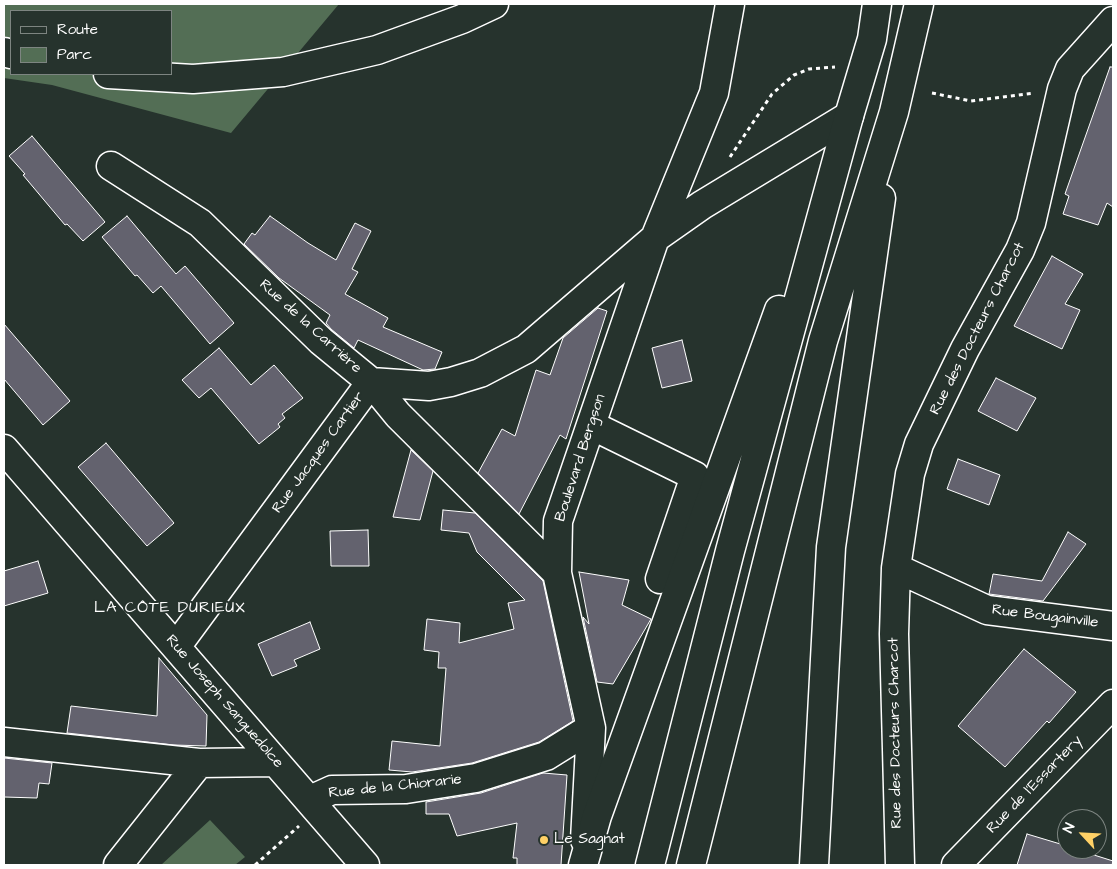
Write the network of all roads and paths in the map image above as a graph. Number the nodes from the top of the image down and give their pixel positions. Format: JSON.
{"nodes":[{"id":1,"x":494,"y":4,"type":"edge"},
{"id":2,"x":730,"y":4,"type":"edge"},
{"id":3,"x":877,"y":4,"type":"edge"},
{"id":4,"x":919,"y":4,"type":"edge"},
{"id":5,"x":1113,"y":21,"type":"edge"},
{"id":6,"x":835,"y":67,"type":"dead end"},
{"id":7,"x":125,"y":75,"type":"edge"},
{"id":8,"x":1062,"y":89,"type":"junction"},
{"id":9,"x":932,"y":94,"type":"dead end"},
{"id":10,"x":894,"y":112,"type":"junction"},
{"id":11,"x":849,"y":116,"type":"junction"},
{"id":12,"x":729,"y":159,"type":"dead end"},
{"id":13,"x":111,"y":166,"type":"dead end"},
{"id":14,"x":655,"y":238,"type":"junction"},
{"id":15,"x":371,"y":382,"type":"junction"},
{"id":16,"x":591,"y":425,"type":"junction"},
{"id":17,"x":4,"y":449,"type":"edge"},
{"id":18,"x":896,"y":568,"type":"junction"},
{"id":19,"x":557,"y":573,"type":"junction"},
{"id":20,"x":660,"y":579,"type":"dead end"},
{"id":21,"x":1113,"y":626,"type":"edge"},
{"id":22,"x":176,"y":647,"type":"junction"},
{"id":23,"x":1113,"y":704,"type":"edge"},
{"id":24,"x":591,"y":728,"type":"junction"},
{"id":25,"x":4,"y":742,"type":"edge"},
{"id":26,"x":275,"y":762,"type":"junction"},
{"id":27,"x":199,"y":763,"type":"junction"},
{"id":28,"x":320,"y":800,"type":"junction"},
{"id":29,"x":583,"y":864,"type":"edge"},
{"id":30,"x":118,"y":865,"type":"edge"},
{"id":31,"x":255,"y":865,"type":"edge"},
{"id":32,"x":365,"y":865,"type":"edge"},
{"id":33,"x":650,"y":865,"type":"edge"},
{"id":34,"x":691,"y":865,"type":"edge"},
{"id":35,"x":814,"y":865,"type":"edge"},
{"id":36,"x":900,"y":865,"type":"edge"},
{"id":37,"x":956,"y":865,"type":"edge"}],
"edges":[{"from":1,"to":7,"type":"street"},
{"from":2,"to":14,"type":"street","name":"Boulevard Bergson"},
{"from":3,"to":11,"type":"street"},
{"from":4,"to":10,"type":"street"},
{"from":5,"to":8,"type":"street","name":"Rue des Docteurs Charcot"},
{"from":6,"to":12,"type":"path"},
{"from":8,"to":9,"type":"path"},
{"from":8,"to":18,"type":"street","name":"Rue des Docteurs Charcot"},
{"from":10,"to":34,"type":"street"},
{"from":10,"to":35,"type":"street"},
{"from":11,"to":14,"type":"street","name":"Rue Jacques Cartier"},
{"from":11,"to":29,"type":"street"},
{"from":11,"to":33,"type":"street"},
{"from":13,"to":15,"type":"street","name":"Rue de la Carrière"},
{"from":14,"to":15,"type":"street","name":"Rue Jacques Cartier"},
{"from":14,"to":16,"type":"street","name":"Boulevard Bergson"},
{"from":15,"to":19,"type":"street","name":"Rue de la Carrière"},
{"from":15,"to":22,"type":"street","name":"Rue Jacques Cartier"},
{"from":16,"to":19,"type":"street","name":"Boulevard Bergson"},
{"from":16,"to":20,"type":"street"},
{"from":17,"to":22,"type":"street","name":"Rue Joseph Sanguedolce"},
{"from":18,"to":21,"type":"street","name":"Rue Bougainville"},
{"from":18,"to":36,"type":"street","name":"Rue des Docteurs Charcot"},
{"from":19,"to":24,"type":"street","name":"Boulevard Bergson"},
{"from":22,"to":26,"type":"street","name":"Rue Joseph Sanguedolce"},
{"from":23,"to":37,"type":"street","name":"Rue de l'Essartery"},
{"from":24,"to":28,"type":"street","name":"Rue de la Chiorarie"},
{"from":24,"to":29,"type":"street","name":"Boulevard Bergson"},
{"from":25,"to":27,"type":"street"},
{"from":26,"to":27,"type":"street"},
{"from":26,"to":28,"type":"street","name":"Rue Joseph Sanguedolce"},
{"from":27,"to":30,"type":"street"},
{"from":28,"to":31,"type":"path"},
{"from":28,"to":32,"type":"street","name":"Rue Joseph Sanguedolce"}]}
